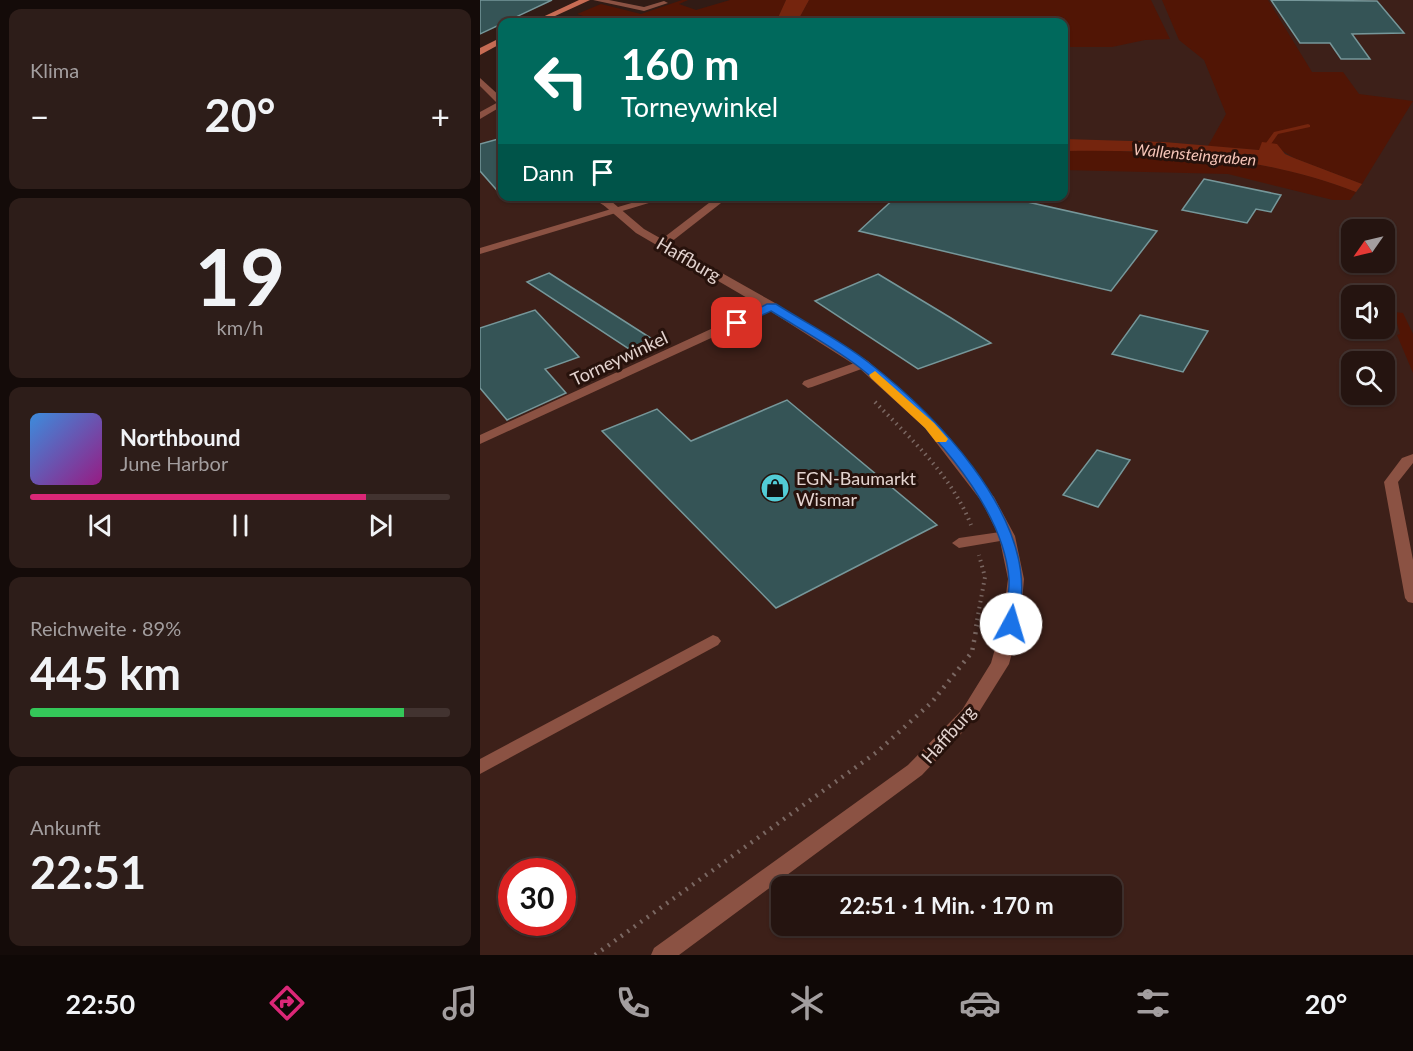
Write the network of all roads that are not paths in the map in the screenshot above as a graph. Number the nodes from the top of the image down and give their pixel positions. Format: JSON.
{"nodes":[{"id":1,"x":586,"y":0,"type":"edge"},
{"id":2,"x":597,"y":0,"type":"edge"},
{"id":3,"x":664,"y":3,"type":"dead end"},
{"id":4,"x":545,"y":18,"type":"edge"},
{"id":5,"x":498,"y":42,"type":"edge"},
{"id":6,"x":480,"y":52,"type":"edge"},
{"id":7,"x":480,"y":81,"type":"edge"},
{"id":8,"x":498,"y":99,"type":"edge"},
{"id":9,"x":498,"y":105,"type":"edge"},
{"id":10,"x":480,"y":116,"type":"edge"},
{"id":11,"x":629,"y":201,"type":"edge"},
{"id":12,"x":718,"y":201,"type":"edge"},
{"id":13,"x":606,"y":204,"type":"edge"},
{"id":14,"x":662,"y":244,"type":"junction"},
{"id":15,"x":480,"y":251,"type":"edge"},
{"id":16,"x":771,"y":306,"type":"junction"},
{"id":17,"x":863,"y":364,"type":"junction"},
{"id":18,"x":808,"y":384,"type":"dead end"},
{"id":19,"x":480,"y":440,"type":"edge"},
{"id":20,"x":1413,"y":458,"type":"edge"},
{"id":21,"x":1007,"y":536,"type":"junction"},
{"id":22,"x":959,"y":543,"type":"dead end"},
{"id":23,"x":1413,"y":598,"type":"edge"},
{"id":24,"x":712,"y":641,"type":"dead end"},
{"id":25,"x":480,"y":767,"type":"edge"},
{"id":26,"x":662,"y":955,"type":"edge"}],
"edges":[{"from":1,"to":4,"type":"street"},
{"from":2,"to":3,"type":"lane"},
{"from":5,"to":6,"type":"street"},
{"from":7,"to":8,"type":"street"},
{"from":9,"to":10,"type":"lane"},
{"from":11,"to":13,"type":"lane"},
{"from":12,"to":14,"type":"lane"},
{"from":13,"to":14,"type":"street","name":"Haffburg"},
{"from":13,"to":15,"type":"lane"},
{"from":14,"to":16,"type":"street","name":"Haffburg"},
{"from":16,"to":17,"type":"street","name":"Haffburg"},
{"from":16,"to":19,"type":"street","name":"Torneywinkel"},
{"from":17,"to":18,"type":"lane"},
{"from":17,"to":21,"type":"street","name":"Haffburg"},
{"from":20,"to":23,"type":"lane"},
{"from":21,"to":22,"type":"lane"},
{"from":21,"to":26,"type":"street","name":"Haffburg"},
{"from":24,"to":25,"type":"lane"}]}
